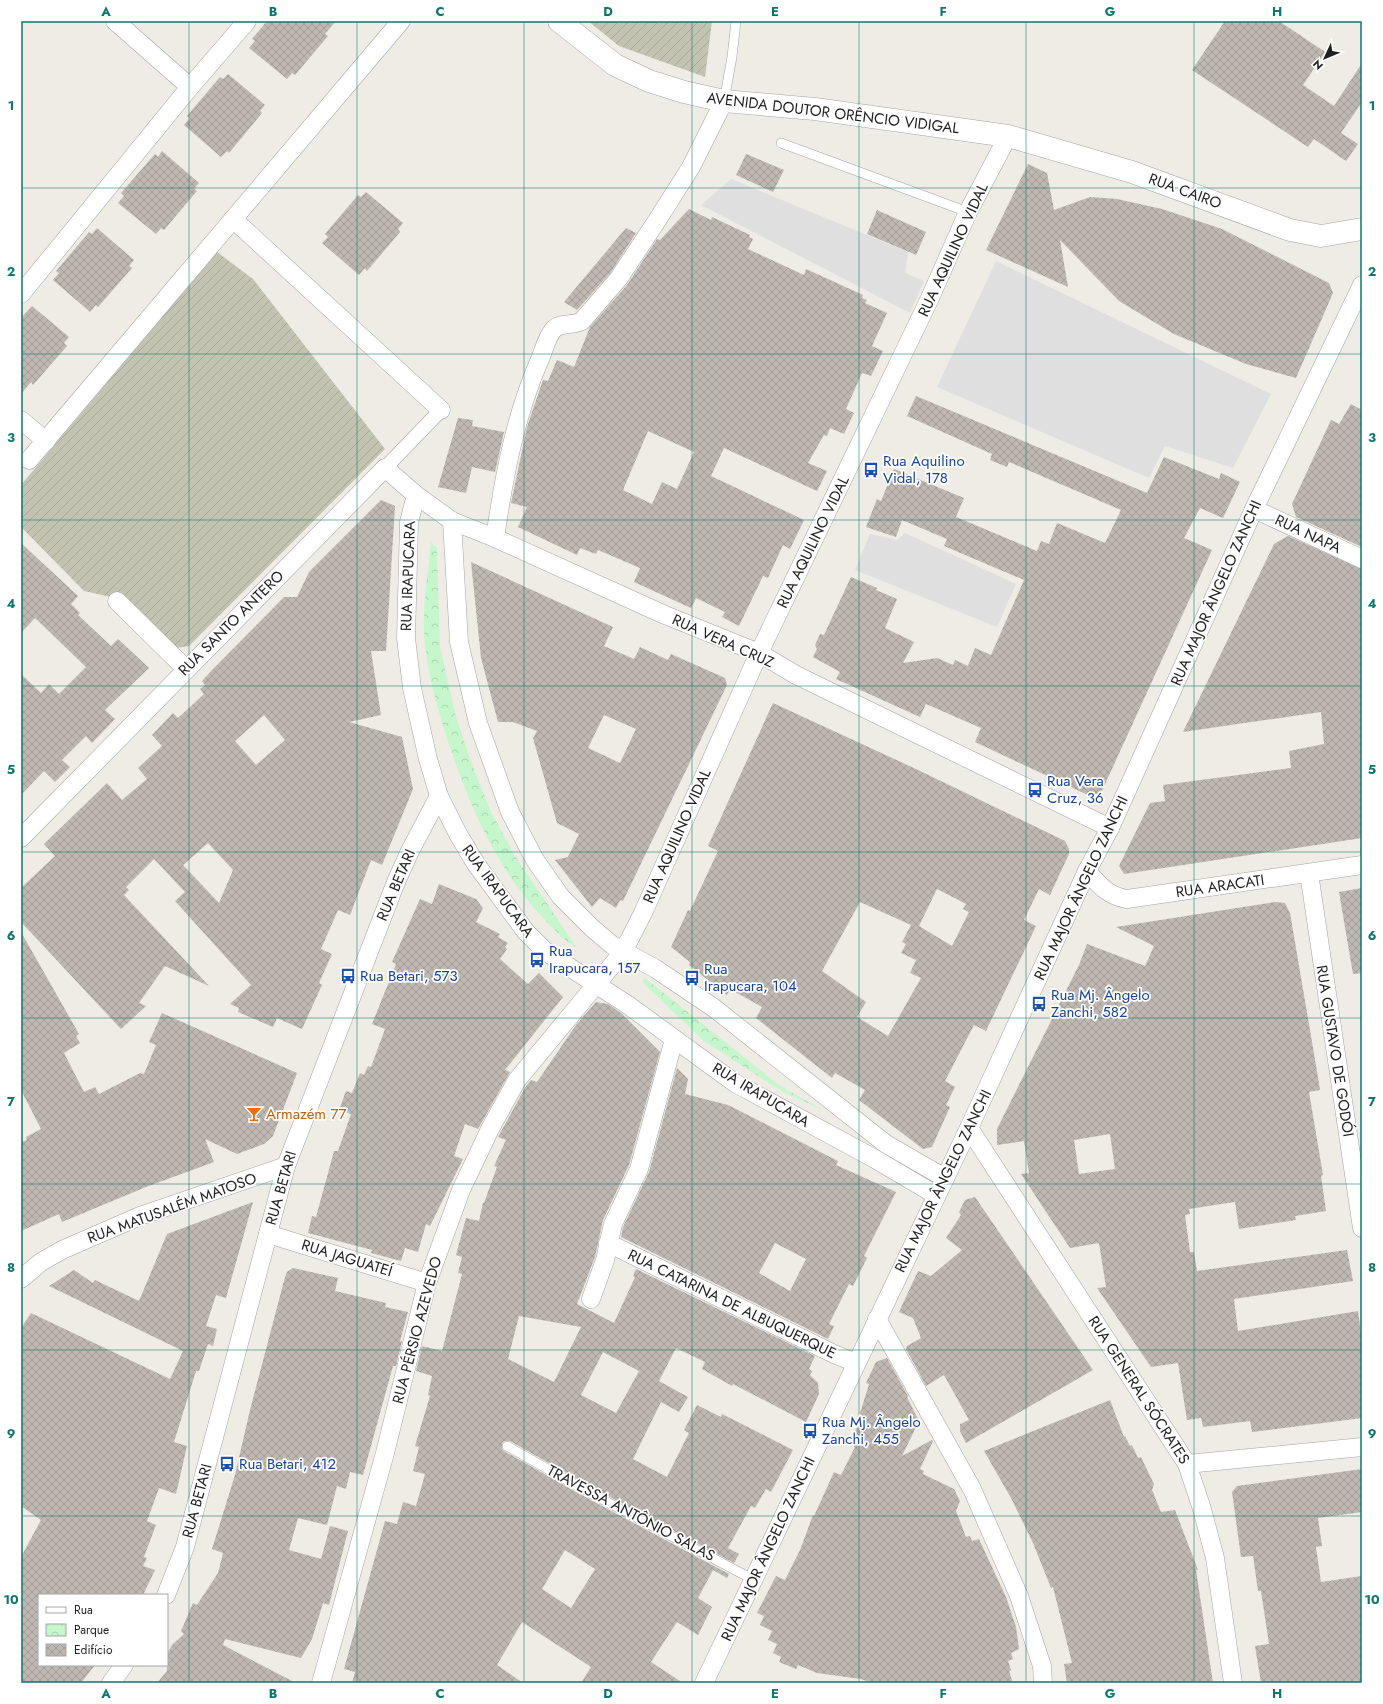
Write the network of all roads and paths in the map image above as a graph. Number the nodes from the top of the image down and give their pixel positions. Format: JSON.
{"nodes":[{"id":1,"x":115,"y":21,"type":"edge"},
{"id":2,"x":247,"y":21,"type":"edge"},
{"id":3,"x":401,"y":21,"type":"edge"},
{"id":4,"x":559,"y":21,"type":"edge"},
{"id":5,"x":736,"y":21,"type":"edge"},
{"id":6,"x":190,"y":87,"type":"junction"},
{"id":7,"x":724,"y":101,"type":"junction"},
{"id":8,"x":1008,"y":136,"type":"junction"},
{"id":9,"x":780,"y":143,"type":"dead end"},
{"id":10,"x":968,"y":212,"type":"junction"},
{"id":11,"x":233,"y":220,"type":"junction"},
{"id":12,"x":1362,"y":229,"type":"edge"},
{"id":13,"x":1362,"y":285,"type":"edge"},
{"id":14,"x":21,"y":294,"type":"edge"},
{"id":15,"x":441,"y":410,"type":"joint"},
{"id":16,"x":21,"y":420,"type":"edge"},
{"id":17,"x":46,"y":441,"type":"junction"},
{"id":18,"x":29,"y":460,"type":"dead end"},
{"id":19,"x":386,"y":468,"type":"junction"},
{"id":20,"x":416,"y":495,"type":"junction"},
{"id":21,"x":1254,"y":509,"type":"junction"},
{"id":22,"x":452,"y":521,"type":"junction"},
{"id":23,"x":495,"y":538,"type":"junction"},
{"id":24,"x":1362,"y":559,"type":"edge"},
{"id":25,"x":117,"y":601,"type":"dead end"},
{"id":26,"x":759,"y":654,"type":"junction"},
{"id":27,"x":186,"y":669,"type":"junction"},
{"id":28,"x":440,"y":796,"type":"junction"},
{"id":29,"x":1110,"y":828,"type":"junction"},
{"id":30,"x":21,"y":838,"type":"edge"},
{"id":31,"x":1362,"y":866,"type":"edge"},
{"id":32,"x":1087,"y":871,"type":"junction"},
{"id":33,"x":1308,"y":873,"type":"junction"},
{"id":34,"x":623,"y":952,"type":"junction"},
{"id":35,"x":596,"y":984,"type":"junction"},
{"id":36,"x":674,"y":1039,"type":"junction"},
{"id":37,"x":969,"y":1128,"type":"junction"},
{"id":38,"x":286,"y":1166,"type":"junction"},
{"id":39,"x":945,"y":1178,"type":"junction"},
{"id":40,"x":936,"y":1195,"type":"junction"},
{"id":41,"x":1362,"y":1228,"type":"edge"},
{"id":42,"x":268,"y":1234,"type":"junction"},
{"id":43,"x":608,"y":1243,"type":"junction"},
{"id":44,"x":21,"y":1279,"type":"edge"},
{"id":45,"x":427,"y":1283,"type":"junction"},
{"id":46,"x":592,"y":1299,"type":"dead end"},
{"id":47,"x":877,"y":1318,"type":"junction"},
{"id":48,"x":856,"y":1363,"type":"junction"},
{"id":49,"x":508,"y":1446,"type":"dead end"},
{"id":50,"x":1362,"y":1447,"type":"edge"},
{"id":51,"x":1187,"y":1464,"type":"junction"},
{"id":52,"x":754,"y":1580,"type":"junction"},
{"id":53,"x":166,"y":1594,"type":"edge"},
{"id":54,"x":123,"y":1666,"type":"edge"},
{"id":55,"x":111,"y":1683,"type":"edge"},
{"id":56,"x":321,"y":1683,"type":"edge"},
{"id":57,"x":704,"y":1683,"type":"edge"},
{"id":58,"x":1043,"y":1683,"type":"edge"},
{"id":59,"x":1233,"y":1683,"type":"edge"}],
"edges":[{"from":1,"to":6,"type":"street"},
{"from":2,"to":6,"type":"street"},
{"from":3,"to":11,"type":"street"},
{"from":4,"to":7,"type":"street","name":"AVENIDA DOUTOR ORÊNCIO VIDIGAL"},
{"from":5,"to":7,"type":"lane"},
{"from":6,"to":14,"type":"street"},
{"from":7,"to":8,"type":"street","name":"AVENIDA DOUTOR ORÊNCIO VIDIGAL"},
{"from":7,"to":23,"type":"street"},
{"from":8,"to":10,"type":"street","name":"RUA AQUILINO VIDAL"},
{"from":8,"to":12,"type":"street","name":"RUA CAIRO"},
{"from":9,"to":10,"type":"lane"},
{"from":10,"to":26,"type":"street","name":"RUA AQUILINO VIDAL"},
{"from":11,"to":15,"type":"street"},
{"from":11,"to":17,"type":"street"},
{"from":13,"to":21,"type":"street","name":"RUA MAJOR ÂNGELO ZANCHI"},
{"from":15,"to":19,"type":"street","name":"RUA SANTO ANTERO"},
{"from":16,"to":17,"type":"street"},
{"from":17,"to":18,"type":"street"},
{"from":19,"to":20,"type":"street","name":"RUA VERA CRUZ"},
{"from":19,"to":27,"type":"street","name":"RUA SANTO ANTERO"},
{"from":20,"to":22,"type":"street","name":"RUA VERA CRUZ"},
{"from":20,"to":28,"type":"street","name":"RUA IRAPUCARA"},
{"from":21,"to":24,"type":"street","name":"RUA NAPA"},
{"from":21,"to":29,"type":"street","name":"RUA MAJOR ÂNGELO ZANCHI"},
{"from":22,"to":23,"type":"street","name":"RUA VERA CRUZ"},
{"from":22,"to":34,"type":"street"},
{"from":23,"to":26,"type":"street","name":"RUA VERA CRUZ"},
{"from":25,"to":27,"type":"street"},
{"from":26,"to":29,"type":"street","name":"RUA VERA CRUZ"},
{"from":26,"to":34,"type":"street","name":"RUA AQUILINO VIDAL"},
{"from":27,"to":30,"type":"street","name":"RUA SANTO ANTERO"},
{"from":28,"to":35,"type":"street","name":"RUA IRAPUCARA"},
{"from":28,"to":38,"type":"street","name":"RUA BETARI"},
{"from":29,"to":32,"type":"street","name":"RUA MAJOR ÂNGELO ZANCHI"},
{"from":31,"to":33,"type":"street","name":"RUA ARACATI"},
{"from":32,"to":33,"type":"street","name":"RUA ARACATI"},
{"from":32,"to":37,"type":"street","name":"RUA MAJOR ÂNGELO ZANCHI"},
{"from":33,"to":41,"type":"street","name":"RUA GUSTAVO DE GODÓI"},
{"from":34,"to":35,"type":"street","name":"RUA PÉRSIO AZEVEDO"},
{"from":34,"to":39,"type":"street"},
{"from":35,"to":36,"type":"street","name":"RUA IRAPUCARA"},
{"from":35,"to":45,"type":"street","name":"RUA PÉRSIO AZEVEDO"},
{"from":36,"to":40,"type":"street","name":"RUA IRAPUCARA"},
{"from":36,"to":43,"type":"street"},
{"from":37,"to":39,"type":"street","name":"RUA MAJOR ÂNGELO ZANCHI"},
{"from":37,"to":51,"type":"street","name":"RUA GENERAL SÓCRATES"},
{"from":38,"to":42,"type":"street","name":"RUA BETARI"},
{"from":38,"to":44,"type":"street","name":"RUA MATUSALÉM MATOSO"},
{"from":39,"to":40,"type":"street","name":"RUA MAJOR ÂNGELO ZANCHI"},
{"from":40,"to":47,"type":"street","name":"RUA MAJOR ÂNGELO ZANCHI"},
{"from":42,"to":45,"type":"street","name":"RUA JAGUATEÍ"},
{"from":42,"to":53,"type":"street","name":"RUA BETARI"},
{"from":43,"to":46,"type":"street"},
{"from":43,"to":48,"type":"street","name":"RUA CATARINA DE ALBUQUERQUE"},
{"from":45,"to":56,"type":"street","name":"RUA PÉRSIO AZEVEDO"},
{"from":47,"to":48,"type":"street","name":"RUA MAJOR ÂNGELO ZANCHI"},
{"from":47,"to":58,"type":"street"},
{"from":48,"to":52,"type":"street","name":"RUA MAJOR ÂNGELO ZANCHI"},
{"from":49,"to":52,"type":"lane","name":"TRAVESSA ANTÔNIO SALAS"},
{"from":50,"to":51,"type":"street"},
{"from":51,"to":59,"type":"street","name":"RUA GENERAL SÓCRATES"},
{"from":52,"to":57,"type":"street","name":"RUA MAJOR ÂNGELO ZANCHI"},
{"from":54,"to":55,"type":"street"}]}
